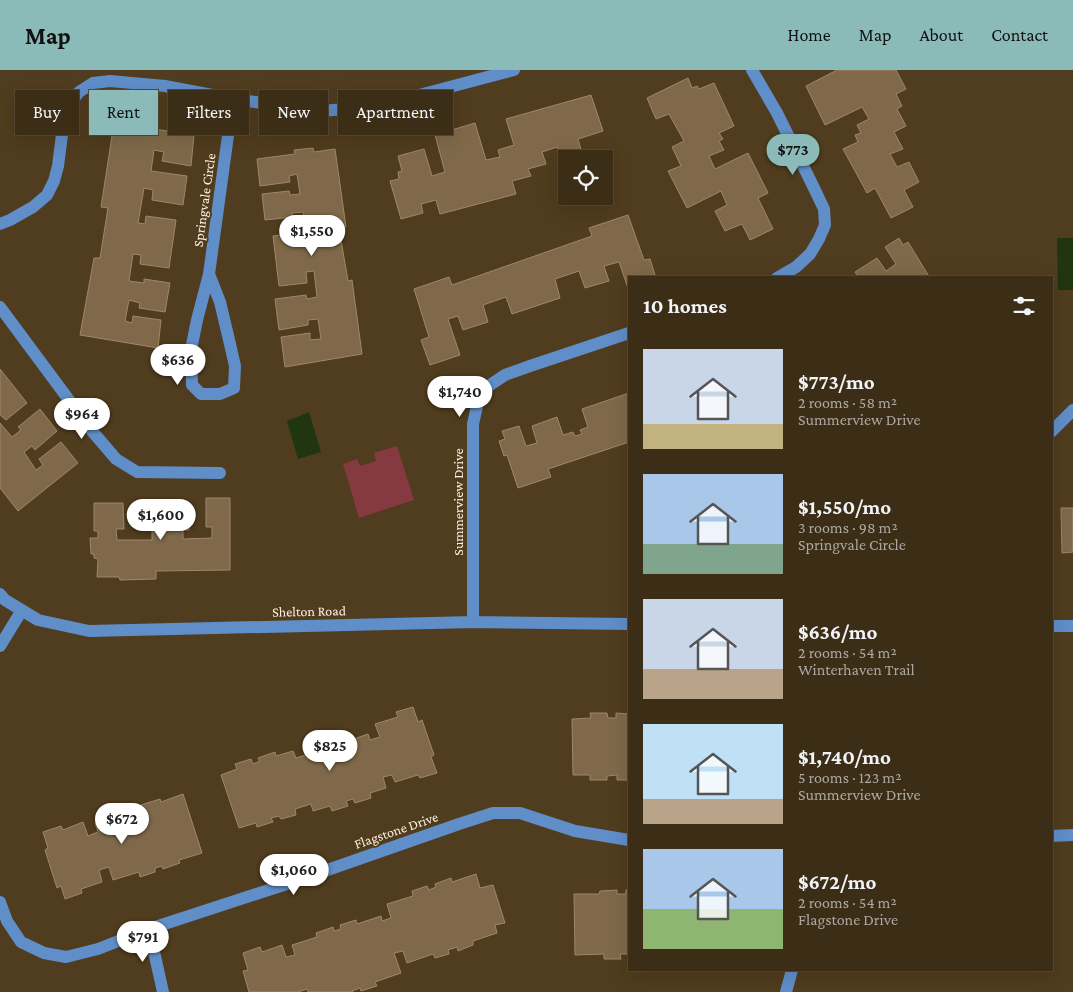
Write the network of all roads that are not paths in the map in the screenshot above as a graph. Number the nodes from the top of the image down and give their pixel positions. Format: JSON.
{"nodes":[{"id":1,"x":514,"y":70,"type":"edge"},
{"id":2,"x":752,"y":70,"type":"edge"},
{"id":3,"x":186,"y":90,"type":"edge"},
{"id":4,"x":249,"y":101,"type":"edge"},
{"id":5,"x":228,"y":135,"type":"edge"},
{"id":6,"x":0,"y":224,"type":"edge"},
{"id":7,"x":209,"y":274,"type":"junction"},
{"id":8,"x":780,"y":276,"type":"edge"},
{"id":9,"x":0,"y":307,"type":"edge"},
{"id":10,"x":628,"y":333,"type":"edge"},
{"id":11,"x":1073,"y":410,"type":"edge"},
{"id":12,"x":1053,"y":430,"type":"edge"},
{"id":13,"x":220,"y":473,"type":"dead end"},
{"id":14,"x":0,"y":594,"type":"edge"},
{"id":15,"x":22,"y":610,"type":"junction"},
{"id":16,"x":473,"y":622,"type":"junction"},
{"id":17,"x":628,"y":624,"type":"edge"},
{"id":18,"x":1053,"y":626,"type":"edge"},
{"id":19,"x":1073,"y":626,"type":"edge"},
{"id":20,"x":0,"y":646,"type":"edge"},
{"id":21,"x":1073,"y":835,"type":"edge"},
{"id":22,"x":1053,"y":836,"type":"edge"},
{"id":23,"x":628,"y":840,"type":"edge"},
{"id":24,"x":0,"y":902,"type":"edge"},
{"id":25,"x":149,"y":929,"type":"junction"},
{"id":26,"x":792,"y":971,"type":"edge"},
{"id":27,"x":163,"y":992,"type":"edge"},
{"id":28,"x":786,"y":992,"type":"edge"}],
"edges":[{"from":1,"to":4,"type":"street"},
{"from":2,"to":8,"type":"street"},
{"from":3,"to":6,"type":"street"},
{"from":5,"to":7,"type":"street","name":"Springvale Circle"},
{"from":7,"to":7,"type":"street","name":"Springvale Circle"},
{"from":9,"to":13,"type":"street"},
{"from":10,"to":16,"type":"street","name":"Summerview Drive"},
{"from":11,"to":12,"type":"street"},
{"from":14,"to":15,"type":"street","name":"Shelton Road"},
{"from":15,"to":16,"type":"street","name":"Shelton Road"},
{"from":15,"to":20,"type":"street"},
{"from":16,"to":17,"type":"street","name":"Shelton Road"},
{"from":18,"to":19,"type":"street"},
{"from":21,"to":22,"type":"street"},
{"from":23,"to":25,"type":"street","name":"Flagstone Drive"},
{"from":24,"to":25,"type":"street","name":"Flagstone Drive"},
{"from":25,"to":27,"type":"street"},
{"from":26,"to":28,"type":"street"}]}
